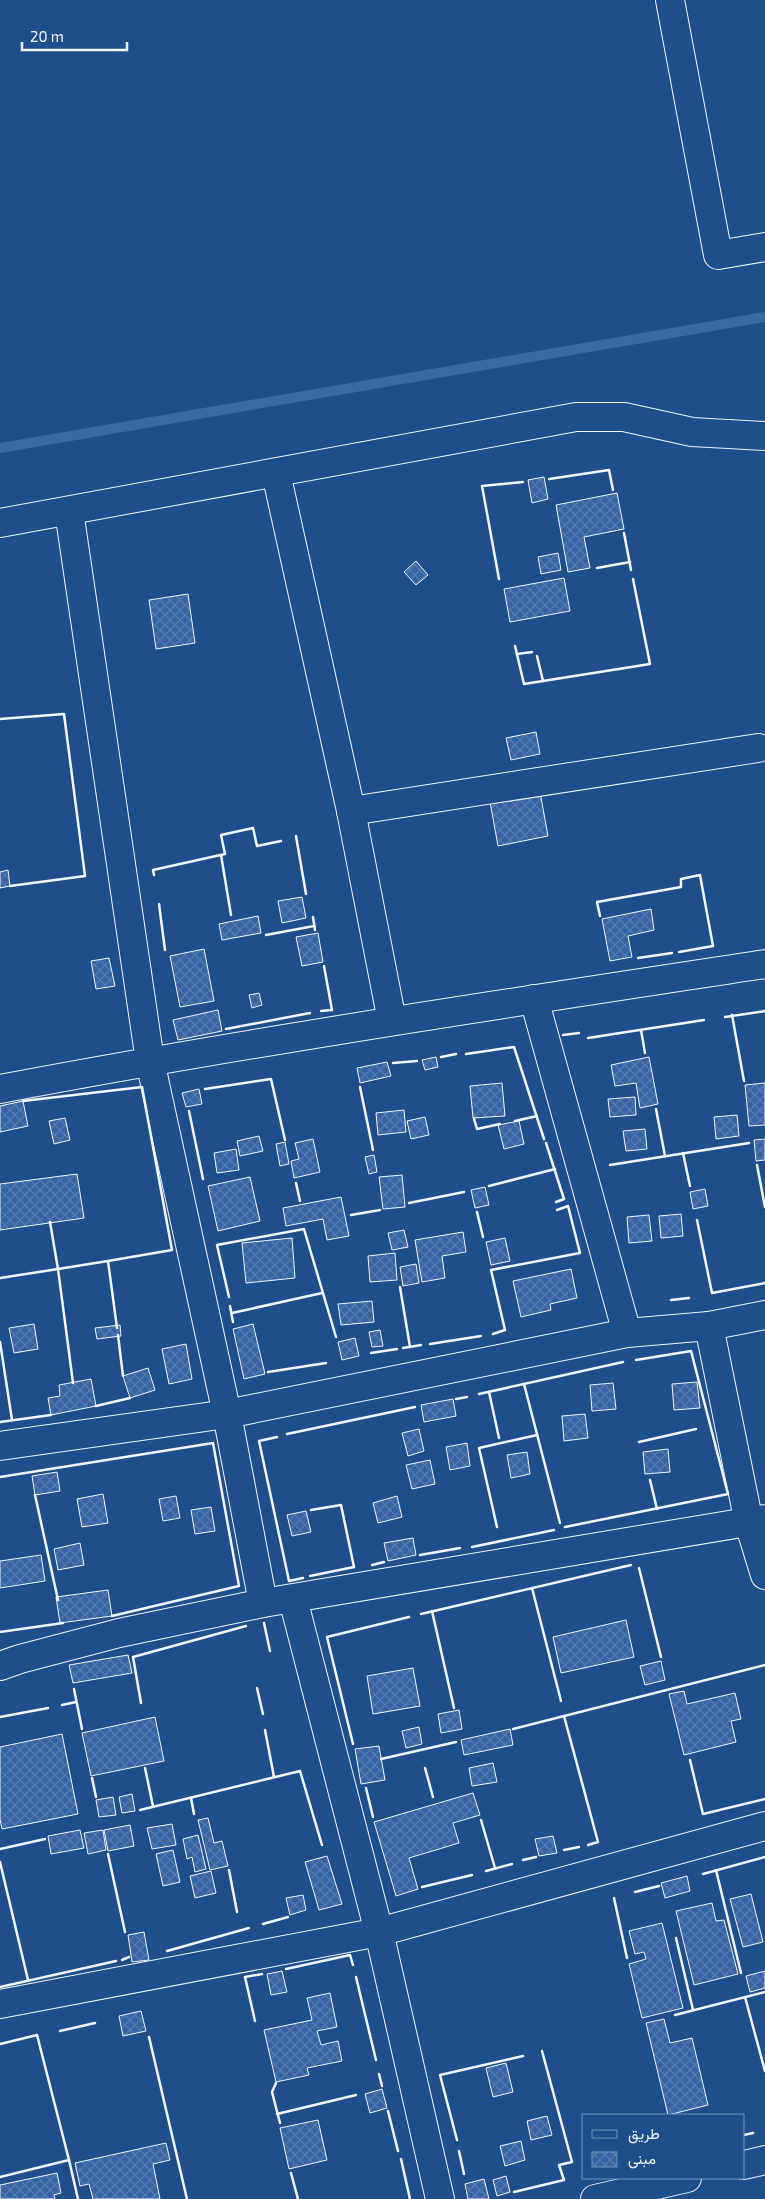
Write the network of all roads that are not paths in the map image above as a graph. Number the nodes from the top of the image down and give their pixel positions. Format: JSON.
{"nodes":[{"id":1,"x":670,"y":0,"type":"edge"},
{"id":2,"x":765,"y":247,"type":"edge"},
{"id":3,"x":765,"y":436,"type":"edge"},
{"id":4,"x":276,"y":473,"type":"junction"},
{"id":5,"x":69,"y":511,"type":"junction"},
{"id":6,"x":0,"y":523,"type":"edge"},
{"id":7,"x":758,"y":748,"type":"dead end"},
{"id":8,"x":351,"y":811,"type":"junction"},
{"id":9,"x":765,"y":964,"type":"edge"},
{"id":10,"x":534,"y":999,"type":"junction"},
{"id":11,"x":392,"y":1020,"type":"junction"},
{"id":12,"x":150,"y":1061,"type":"junction"},
{"id":13,"x":0,"y":1089,"type":"edge"},
{"id":14,"x":765,"y":1315,"type":"edge"},
{"id":15,"x":709,"y":1326,"type":"junction"},
{"id":16,"x":627,"y":1333,"type":"junction"},
{"id":17,"x":227,"y":1414,"type":"junction"},
{"id":18,"x":0,"y":1446,"type":"edge"},
{"id":19,"x":757,"y":1521,"type":"edge"},
{"id":20,"x":765,"y":1575,"type":"edge"},
{"id":21,"x":293,"y":1599,"type":"junction"},
{"id":22,"x":263,"y":1603,"type":"junction"},
{"id":23,"x":0,"y":1666,"type":"edge"},
{"id":24,"x":765,"y":1826,"type":"edge"},
{"id":25,"x":379,"y":1932,"type":"junction"},
{"id":26,"x":0,"y":2004,"type":"edge"},
{"id":27,"x":765,"y":2160,"type":"edge"},
{"id":28,"x":745,"y":2164,"type":"edge"},
{"id":29,"x":683,"y":2179,"type":"edge"},
{"id":30,"x":440,"y":2199,"type":"edge"},
{"id":31,"x":595,"y":2199,"type":"edge"}],
"edges":[{"from":1,"to":2,"type":"street"},
{"from":3,"to":4,"type":"street"},
{"from":4,"to":5,"type":"street"},
{"from":4,"to":8,"type":"street"},
{"from":5,"to":6,"type":"street"},
{"from":5,"to":12,"type":"street"},
{"from":7,"to":8,"type":"street"},
{"from":8,"to":11,"type":"street"},
{"from":9,"to":10,"type":"street"},
{"from":10,"to":11,"type":"street"},
{"from":10,"to":16,"type":"street"},
{"from":11,"to":12,"type":"street"},
{"from":12,"to":13,"type":"street"},
{"from":12,"to":17,"type":"street"},
{"from":14,"to":15,"type":"street"},
{"from":15,"to":16,"type":"street"},
{"from":15,"to":19,"type":"street"},
{"from":16,"to":17,"type":"street"},
{"from":17,"to":18,"type":"street"},
{"from":17,"to":22,"type":"street"},
{"from":19,"to":20,"type":"street"},
{"from":19,"to":21,"type":"street"},
{"from":21,"to":22,"type":"street"},
{"from":21,"to":25,"type":"street"},
{"from":22,"to":23,"type":"street"},
{"from":24,"to":25,"type":"street"},
{"from":25,"to":26,"type":"street"},
{"from":25,"to":30,"type":"street"},
{"from":27,"to":28,"type":"street"},
{"from":29,"to":31,"type":"street"}]}
